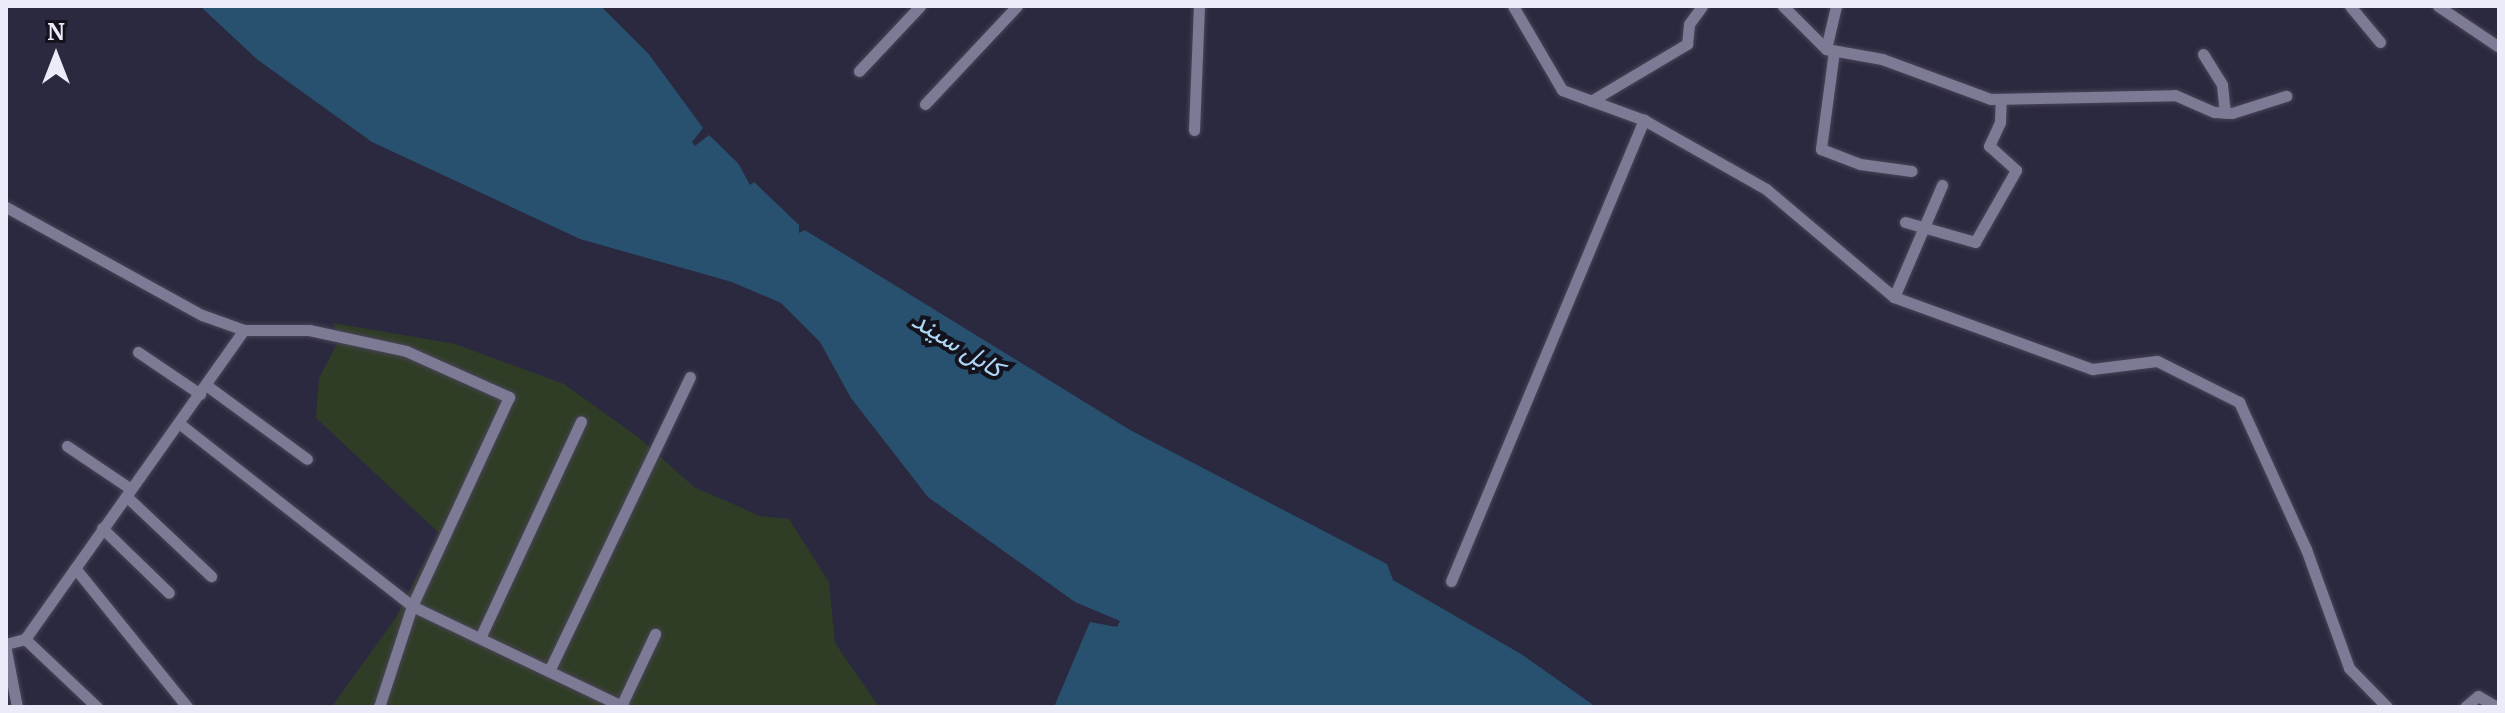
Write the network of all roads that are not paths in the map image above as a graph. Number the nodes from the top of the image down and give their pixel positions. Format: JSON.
{"nodes":[{"id":1,"x":920,"y":6,"type":"edge"},
{"id":2,"x":1017,"y":6,"type":"edge"},
{"id":3,"x":1199,"y":6,"type":"edge"},
{"id":4,"x":1513,"y":6,"type":"edge"},
{"id":5,"x":1702,"y":6,"type":"edge"},
{"id":6,"x":1783,"y":6,"type":"edge"},
{"id":7,"x":1836,"y":6,"type":"edge"},
{"id":8,"x":2350,"y":6,"type":"edge"},
{"id":9,"x":2438,"y":6,"type":"edge"},
{"id":10,"x":2380,"y":42,"type":"dead end"},
{"id":11,"x":2499,"y":47,"type":"edge"},
{"id":12,"x":1830,"y":50,"type":"junction"},
{"id":13,"x":2203,"y":54,"type":"dead end"},
{"id":14,"x":859,"y":71,"type":"dead end"},
{"id":15,"x":2286,"y":96,"type":"dead end"},
{"id":16,"x":2001,"y":99,"type":"junction"},
{"id":17,"x":1591,"y":101,"type":"junction"},
{"id":18,"x":925,"y":104,"type":"dead end"},
{"id":19,"x":2225,"y":113,"type":"junction"},
{"id":20,"x":1644,"y":120,"type":"junction"},
{"id":21,"x":1194,"y":130,"type":"dead end"},
{"id":22,"x":1912,"y":171,"type":"dead end"},
{"id":23,"x":1942,"y":185,"type":"dead end"},
{"id":24,"x":6,"y":207,"type":"edge"},
{"id":25,"x":1905,"y":222,"type":"dead end"},
{"id":26,"x":1924,"y":227,"type":"junction"},
{"id":27,"x":1894,"y":297,"type":"junction"},
{"id":28,"x":244,"y":330,"type":"junction"},
{"id":29,"x":138,"y":352,"type":"dead end"},
{"id":30,"x":690,"y":377,"type":"dead end"},
{"id":31,"x":203,"y":390,"type":"junction"},
{"id":32,"x":581,"y":421,"type":"dead end"},
{"id":33,"x":180,"y":424,"type":"junction"},
{"id":34,"x":67,"y":446,"type":"dead end"},
{"id":35,"x":307,"y":459,"type":"dead end"},
{"id":36,"x":129,"y":492,"type":"junction"},
{"id":37,"x":102,"y":528,"type":"junction"},
{"id":38,"x":75,"y":568,"type":"junction"},
{"id":39,"x":211,"y":576,"type":"dead end"},
{"id":40,"x":1451,"y":581,"type":"dead end"},
{"id":41,"x":169,"y":593,"type":"dead end"},
{"id":42,"x":412,"y":606,"type":"junction"},
{"id":43,"x":655,"y":634,"type":"dead end"},
{"id":44,"x":480,"y":638,"type":"junction"},
{"id":45,"x":25,"y":639,"type":"junction"},
{"id":46,"x":6,"y":644,"type":"edge"},
{"id":47,"x":6,"y":650,"type":"edge"},
{"id":48,"x":549,"y":671,"type":"junction"},
{"id":49,"x":623,"y":706,"type":"edge"},
{"id":50,"x":17,"y":707,"type":"edge"},
{"id":51,"x":97,"y":707,"type":"edge"},
{"id":52,"x":187,"y":707,"type":"edge"},
{"id":53,"x":379,"y":707,"type":"edge"},
{"id":54,"x":2387,"y":707,"type":"edge"},
{"id":55,"x":2465,"y":707,"type":"edge"},
{"id":56,"x":2497,"y":707,"type":"edge"}],
"edges":[{"from":1,"to":14,"type":"street"},
{"from":2,"to":18,"type":"street"},
{"from":3,"to":21,"type":"street"},
{"from":4,"to":17,"type":"street"},
{"from":5,"to":17,"type":"street"},
{"from":6,"to":12,"type":"street"},
{"from":7,"to":12,"type":"street"},
{"from":8,"to":10,"type":"street"},
{"from":9,"to":11,"type":"street"},
{"from":12,"to":16,"type":"street"},
{"from":12,"to":22,"type":"street"},
{"from":13,"to":19,"type":"street"},
{"from":15,"to":19,"type":"street"},
{"from":16,"to":19,"type":"street"},
{"from":16,"to":26,"type":"street"},
{"from":17,"to":20,"type":"street"},
{"from":20,"to":27,"type":"street"},
{"from":20,"to":40,"type":"street"},
{"from":23,"to":26,"type":"street"},
{"from":24,"to":28,"type":"street"},
{"from":25,"to":26,"type":"street"},
{"from":26,"to":27,"type":"street"},
{"from":27,"to":54,"type":"street"},
{"from":28,"to":31,"type":"street"},
{"from":28,"to":42,"type":"street"},
{"from":29,"to":31,"type":"street"},
{"from":30,"to":48,"type":"street"},
{"from":31,"to":33,"type":"street"},
{"from":31,"to":35,"type":"street"},
{"from":32,"to":44,"type":"street"},
{"from":33,"to":36,"type":"street"},
{"from":33,"to":42,"type":"street"},
{"from":34,"to":36,"type":"street"},
{"from":36,"to":37,"type":"street"},
{"from":36,"to":39,"type":"street"},
{"from":37,"to":38,"type":"street"},
{"from":37,"to":41,"type":"street"},
{"from":38,"to":45,"type":"street"},
{"from":38,"to":52,"type":"street"},
{"from":42,"to":44,"type":"street"},
{"from":42,"to":53,"type":"street"},
{"from":43,"to":49,"type":"street"},
{"from":44,"to":48,"type":"street"},
{"from":45,"to":46,"type":"street"},
{"from":45,"to":51,"type":"street"},
{"from":47,"to":50,"type":"street"},
{"from":48,"to":49,"type":"street"},
{"from":55,"to":56,"type":"street"}]}
